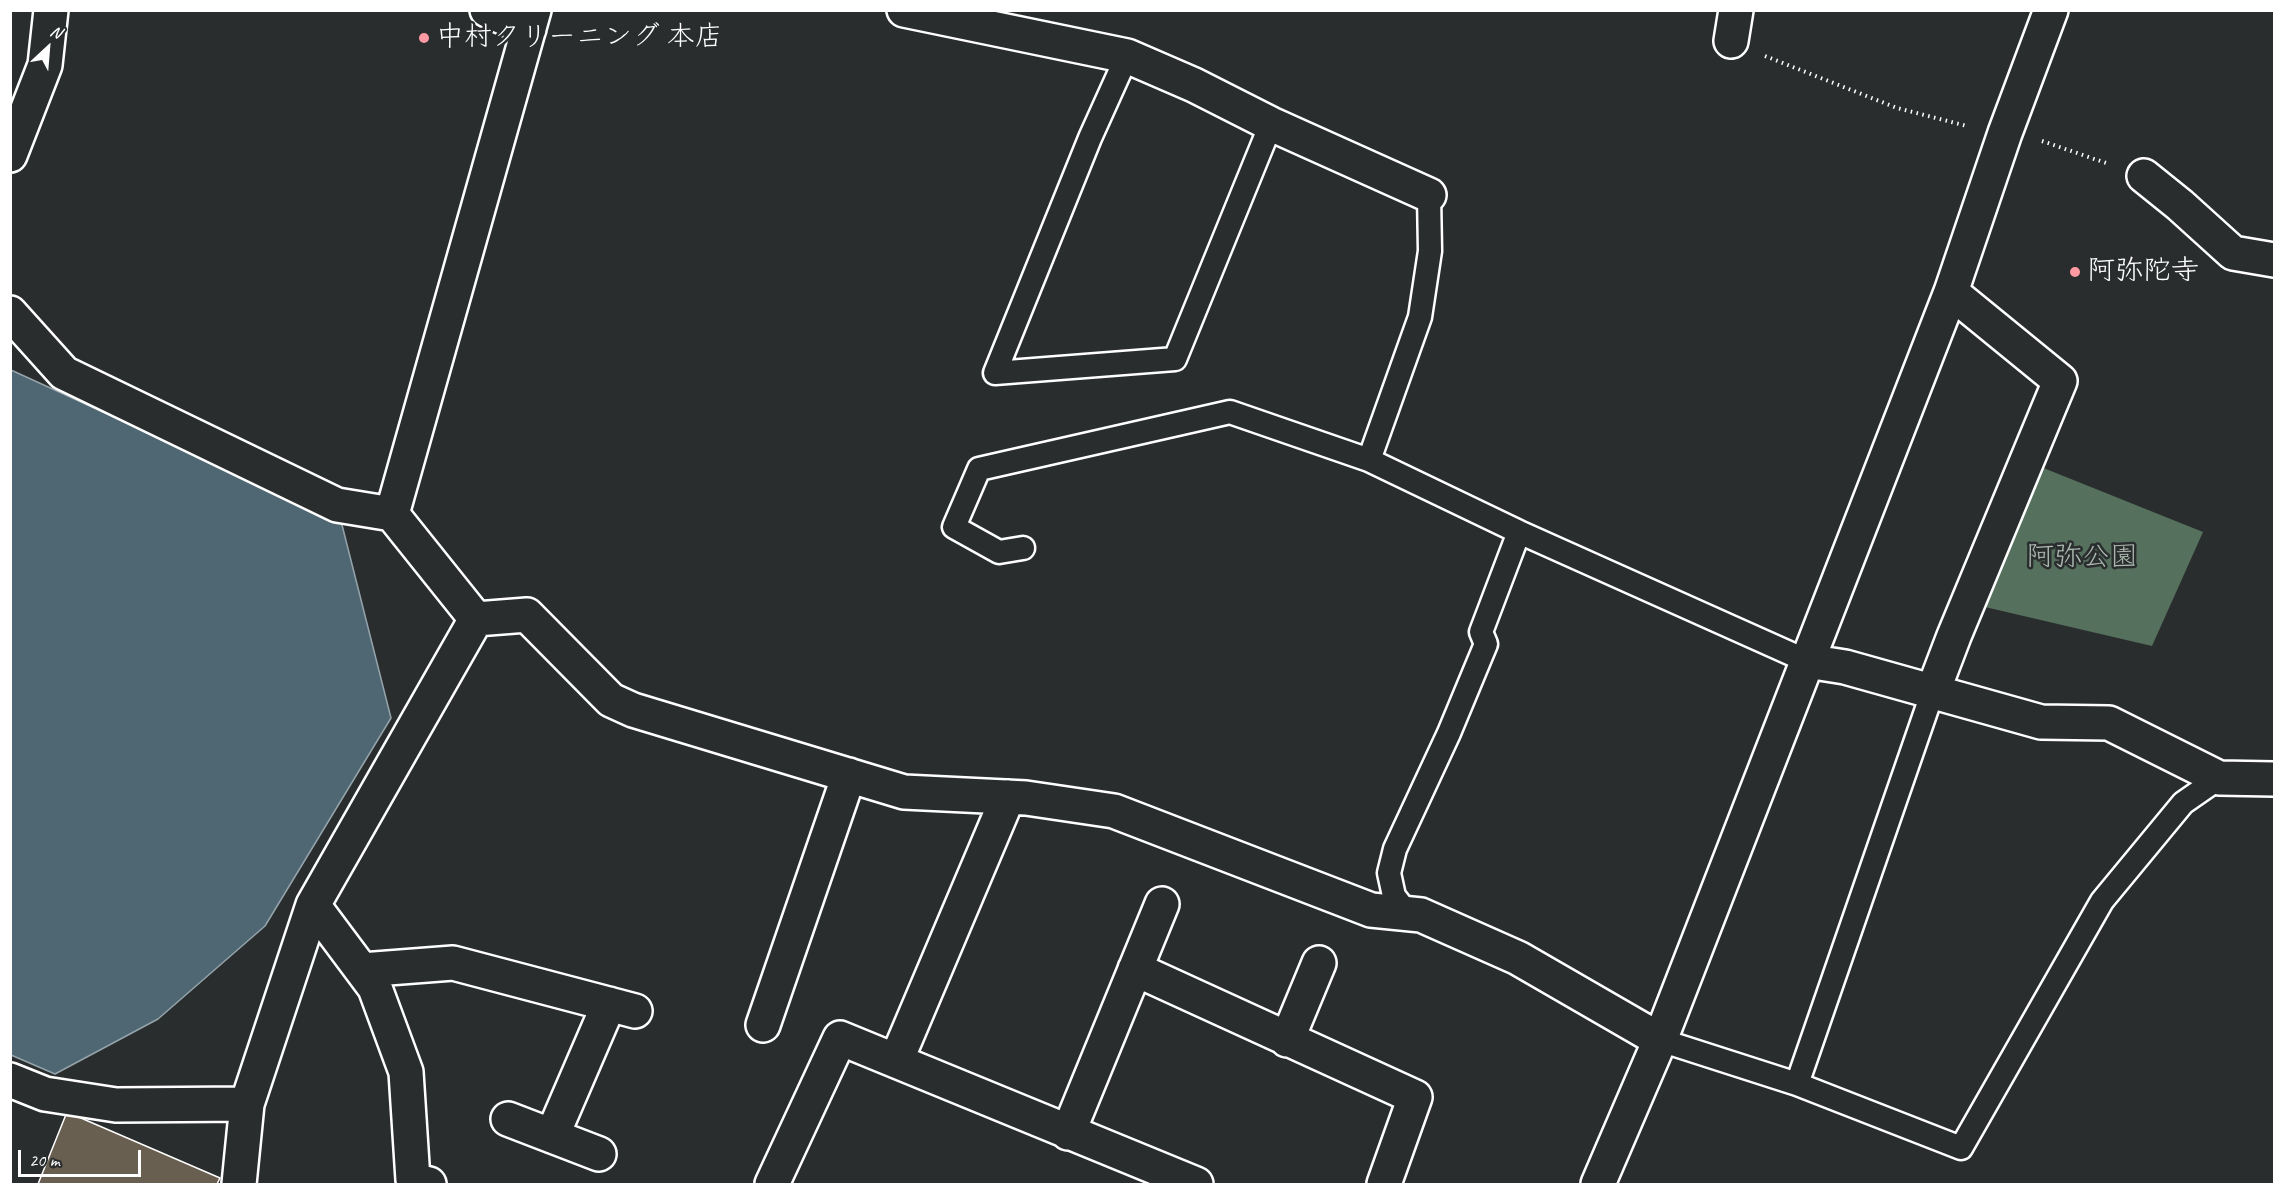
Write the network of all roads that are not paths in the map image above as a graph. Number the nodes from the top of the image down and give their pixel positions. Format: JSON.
{"nodes":[{"id":1,"x":51,"y":10,"type":"edge"},
{"id":2,"x":487,"y":10,"type":"edge"},
{"id":3,"x":904,"y":10,"type":"edge"},
{"id":4,"x":2051,"y":10,"type":"edge"},
{"id":5,"x":532,"y":20,"type":"edge"},
{"id":6,"x":1127,"y":56,"type":"junction"},
{"id":7,"x":1270,"y":124,"type":"junction"},
{"id":8,"x":10,"y":155,"type":"edge"},
{"id":9,"x":2144,"y":176,"type":"road end"},
{"id":10,"x":1429,"y":195,"type":"joint"},
{"id":11,"x":2274,"y":260,"type":"edge"},
{"id":12,"x":1951,"y":292,"type":"junction"},
{"id":13,"x":10,"y":313,"type":"edge"},
{"id":14,"x":1369,"y":460,"type":"junction"},
{"id":15,"x":392,"y":514,"type":"junction"},
{"id":16,"x":1519,"y":532,"type":"junction"},
{"id":17,"x":1023,"y":548,"type":"dead end"},
{"id":18,"x":476,"y":619,"type":"junction"},
{"id":19,"x":1807,"y":662,"type":"junction"},
{"id":20,"x":1933,"y":691,"type":"junction"},
{"id":21,"x":849,"y":776,"type":"junction"},
{"id":22,"x":2219,"y":778,"type":"junction"},
{"id":23,"x":2274,"y":779,"type":"edge"},
{"id":24,"x":1008,"y":797,"type":"junction"},
{"id":25,"x":1162,"y":904,"type":"dead end"},
{"id":26,"x":313,"y":905,"type":"junction"},
{"id":27,"x":1408,"y":914,"type":"junction"},
{"id":28,"x":1319,"y":963,"type":"dead end"},
{"id":29,"x":1135,"y":969,"type":"junction"},
{"id":30,"x":362,"y":970,"type":"junction"},
{"id":31,"x":763,"y":1024,"type":"dead end"},
{"id":32,"x":1287,"y":1040,"type":"junction"},
{"id":33,"x":1660,"y":1040,"type":"junction"},
{"id":34,"x":896,"y":1061,"type":"junction"},
{"id":35,"x":10,"y":1080,"type":"edge"},
{"id":36,"x":1797,"y":1084,"type":"junction"},
{"id":37,"x":247,"y":1104,"type":"junction"},
{"id":38,"x":508,"y":1119,"type":"dead end"},
{"id":39,"x":1068,"y":1133,"type":"junction"},
{"id":40,"x":552,"y":1136,"type":"junction"},
{"id":41,"x":599,"y":1154,"type":"dead end"},
{"id":42,"x":239,"y":1185,"type":"edge"},
{"id":43,"x":429,"y":1185,"type":"edge"},
{"id":44,"x":772,"y":1185,"type":"edge"},
{"id":45,"x":1196,"y":1185,"type":"edge"},
{"id":46,"x":1384,"y":1185,"type":"edge"},
{"id":47,"x":1598,"y":1185,"type":"edge"}],
"edges":[{"from":1,"to":8,"type":"street"},
{"from":2,"to":5,"type":"street"},
{"from":3,"to":6,"type":"street"},
{"from":4,"to":12,"type":"street"},
{"from":5,"to":15,"type":"street"},
{"from":6,"to":7,"type":"street"},
{"from":6,"to":7,"type":"lane"},
{"from":7,"to":10,"type":"street"},
{"from":9,"to":11,"type":"street"},
{"from":10,"to":14,"type":"lane"},
{"from":12,"to":19,"type":"street"},
{"from":12,"to":20,"type":"street"},
{"from":13,"to":15,"type":"street"},
{"from":14,"to":16,"type":"lane"},
{"from":14,"to":17,"type":"lane"},
{"from":15,"to":18,"type":"street"},
{"from":16,"to":19,"type":"lane"},
{"from":16,"to":27,"type":"lane"},
{"from":18,"to":21,"type":"street"},
{"from":18,"to":26,"type":"street"},
{"from":19,"to":20,"type":"street"},
{"from":19,"to":33,"type":"street"},
{"from":20,"to":22,"type":"street"},
{"from":20,"to":36,"type":"lane"},
{"from":21,"to":24,"type":"street"},
{"from":21,"to":31,"type":"street"},
{"from":22,"to":23,"type":"street"},
{"from":22,"to":36,"type":"lane"},
{"from":24,"to":27,"type":"street"},
{"from":24,"to":34,"type":"street"},
{"from":25,"to":29,"type":"street"},
{"from":26,"to":30,"type":"street"},
{"from":26,"to":37,"type":"street"},
{"from":27,"to":33,"type":"street"},
{"from":28,"to":32,"type":"street"},
{"from":29,"to":32,"type":"street"},
{"from":29,"to":39,"type":"street"},
{"from":30,"to":40,"type":"street"},
{"from":30,"to":43,"type":"street"},
{"from":32,"to":46,"type":"street"},
{"from":33,"to":36,"type":"lane"},
{"from":33,"to":47,"type":"street"},
{"from":34,"to":39,"type":"street"},
{"from":34,"to":44,"type":"street"},
{"from":35,"to":37,"type":"street"},
{"from":37,"to":42,"type":"street"},
{"from":38,"to":40,"type":"street"},
{"from":39,"to":45,"type":"street"},
{"from":40,"to":41,"type":"street"}]}
